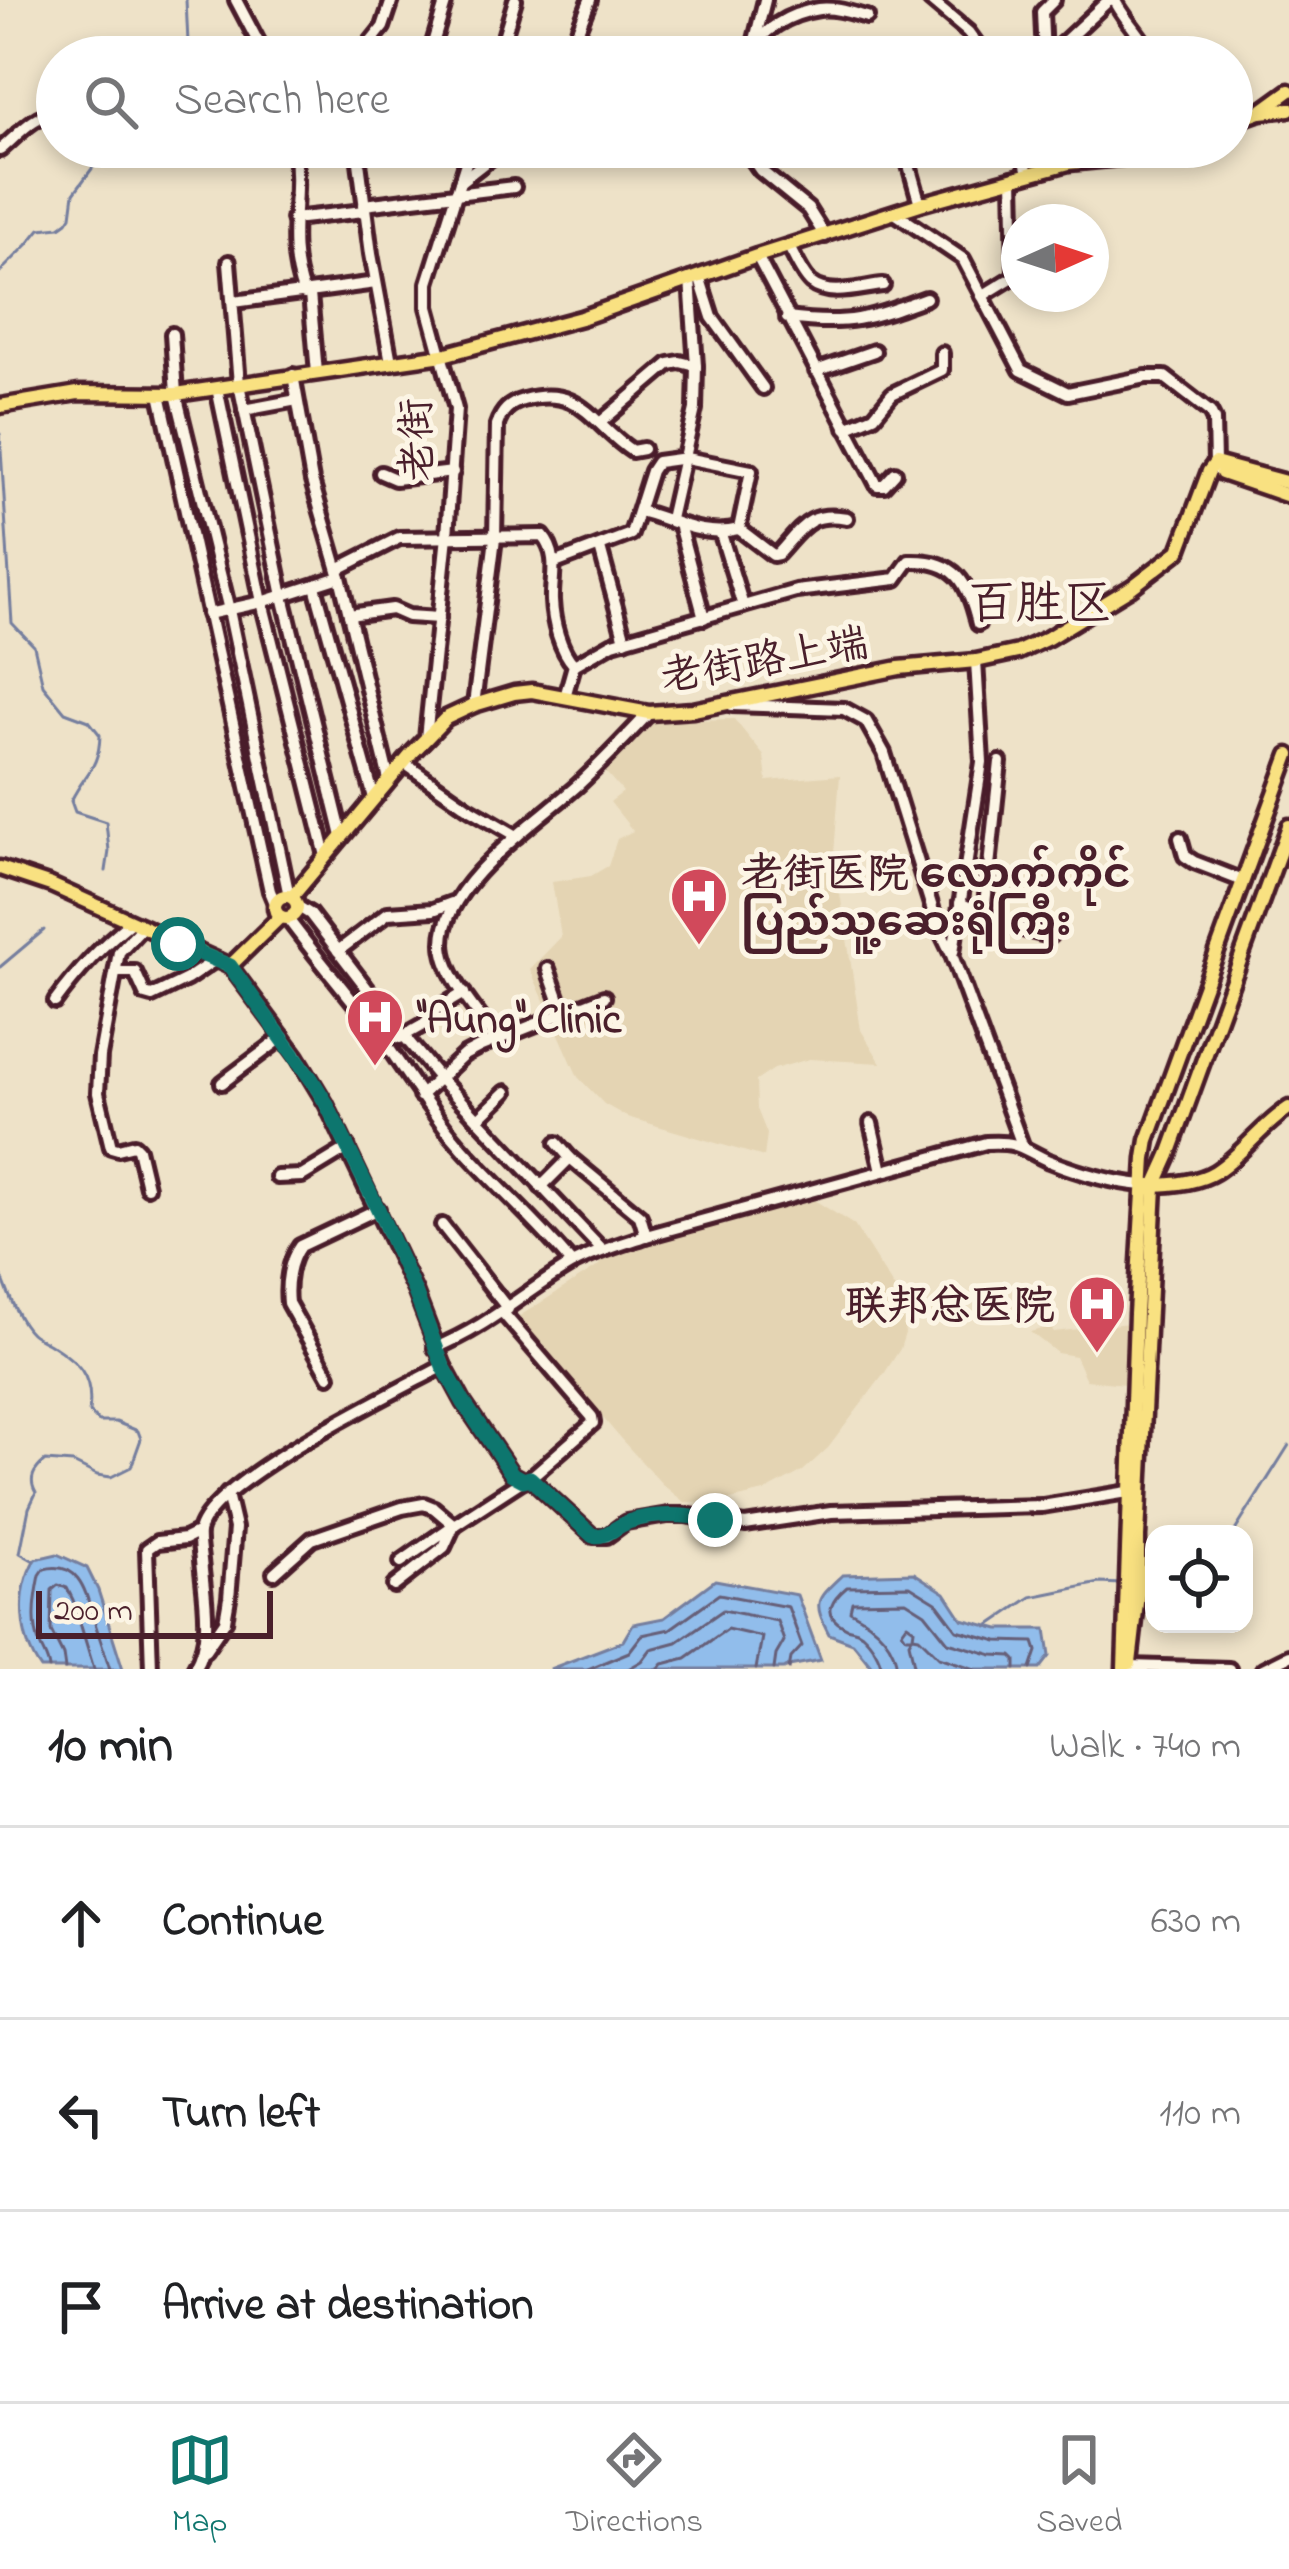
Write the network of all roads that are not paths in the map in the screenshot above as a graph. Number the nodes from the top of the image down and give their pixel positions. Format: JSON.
{"nodes":[{"id":1,"x":236,"y":0,"type":"edge"},
{"id":2,"x":392,"y":0,"type":"edge"},
{"id":3,"x":446,"y":0,"type":"edge"},
{"id":4,"x":515,"y":0,"type":"edge"},
{"id":5,"x":590,"y":0,"type":"edge"},
{"id":6,"x":765,"y":0,"type":"edge"},
{"id":7,"x":930,"y":0,"type":"edge"},
{"id":8,"x":1054,"y":0,"type":"edge"},
{"id":9,"x":1112,"y":0,"type":"edge"},
{"id":10,"x":867,"y":16,"type":"dead end"},
{"id":11,"x":255,"y":36,"type":"edge"},
{"id":12,"x":376,"y":36,"type":"edge"},
{"id":13,"x":435,"y":36,"type":"edge"},
{"id":14,"x":504,"y":36,"type":"edge"},
{"id":15,"x":575,"y":36,"type":"edge"},
{"id":16,"x":756,"y":36,"type":"edge"},
{"id":17,"x":762,"y":36,"type":"edge"},
{"id":18,"x":971,"y":36,"type":"edge"},
{"id":19,"x":1044,"y":36,"type":"edge"},
{"id":20,"x":1070,"y":36,"type":"edge"},
{"id":21,"x":1140,"y":36,"type":"edge"},
{"id":22,"x":1289,"y":91,"type":"edge"},
{"id":23,"x":1289,"y":109,"type":"edge"},
{"id":24,"x":1260,"y":112,"type":"junction"},
{"id":25,"x":1253,"y":114,"type":"edge"},
{"id":26,"x":36,"y":119,"type":"edge"},
{"id":27,"x":0,"y":149,"type":"edge"},
{"id":28,"x":296,"y":168,"type":"edge"},
{"id":29,"x":359,"y":168,"type":"edge"},
{"id":30,"x":465,"y":168,"type":"edge"},
{"id":31,"x":478,"y":168,"type":"edge"},
{"id":32,"x":759,"y":168,"type":"edge"},
{"id":33,"x":910,"y":168,"type":"edge"},
{"id":34,"x":1027,"y":168,"type":"edge"},
{"id":35,"x":1050,"y":168,"type":"edge"},
{"id":36,"x":1028,"y":174,"type":"junction"},
{"id":37,"x":1013,"y":178,"type":"junction"},
{"id":38,"x":461,"y":181,"type":"junction"},
{"id":39,"x":514,"y":187,"type":"dead end"},
{"id":40,"x":456,"y":196,"type":"junction"},
{"id":41,"x":920,"y":204,"type":"junction"},
{"id":42,"x":364,"y":208,"type":"junction"},
{"id":43,"x":895,"y":213,"type":"junction"},
{"id":44,"x":293,"y":220,"type":"junction"},
{"id":45,"x":825,"y":236,"type":"junction"},
{"id":46,"x":789,"y":247,"type":"junction"},
{"id":47,"x":757,"y":256,"type":"junction"},
{"id":48,"x":229,"y":262,"type":"dead end"},
{"id":49,"x":694,"y":277,"type":"junction"},
{"id":50,"x":376,"y":284,"type":"junction"},
{"id":51,"x":883,"y":284,"type":"dead end"},
{"id":52,"x":307,"y":294,"type":"junction"},
{"id":53,"x":982,"y":296,"type":"junction"},
{"id":54,"x":926,"y":298,"type":"dead end"},
{"id":55,"x":234,"y":302,"type":"junction"},
{"id":56,"x":787,"y":317,"type":"junction"},
{"id":57,"x":172,"y":334,"type":"dead end"},
{"id":58,"x":874,"y":351,"type":"dead end"},
{"id":59,"x":942,"y":352,"type":"dead end"},
{"id":60,"x":443,"y":356,"type":"junction"},
{"id":61,"x":392,"y":362,"type":"junction"},
{"id":62,"x":696,"y":366,"type":"junction"},
{"id":63,"x":816,"y":371,"type":"junction"},
{"id":64,"x":317,"y":374,"type":"junction"},
{"id":65,"x":293,"y":376,"type":"junction"},
{"id":66,"x":239,"y":384,"type":"junction"},
{"id":67,"x":217,"y":388,"type":"junction"},
{"id":68,"x":763,"y":388,"type":"dead end"},
{"id":69,"x":160,"y":394,"type":"junction"},
{"id":70,"x":176,"y":394,"type":"junction"},
{"id":71,"x":297,"y":400,"type":"junction"},
{"id":72,"x":0,"y":406,"type":"edge"},
{"id":73,"x":244,"y":410,"type":"junction"},
{"id":74,"x":601,"y":422,"type":"junction"},
{"id":75,"x":846,"y":428,"type":"junction"},
{"id":76,"x":643,"y":449,"type":"dead end"},
{"id":77,"x":686,"y":458,"type":"junction"},
{"id":78,"x":1214,"y":468,"type":"junction"},
{"id":79,"x":453,"y":472,"type":"junction"},
{"id":80,"x":895,"y":472,"type":"dead end"},
{"id":81,"x":382,"y":473,"type":"dead end"},
{"id":82,"x":1289,"y":483,"type":"edge"},
{"id":83,"x":1289,"y":496,"type":"edge"},
{"id":84,"x":639,"y":511,"type":"junction"},
{"id":85,"x":847,"y":518,"type":"dead end"},
{"id":86,"x":675,"y":524,"type":"junction"},
{"id":87,"x":740,"y":529,"type":"junction"},
{"id":88,"x":721,"y":533,"type":"junction"},
{"id":89,"x":447,"y":536,"type":"junction"},
{"id":90,"x":495,"y":538,"type":"junction"},
{"id":91,"x":599,"y":548,"type":"junction"},
{"id":92,"x":555,"y":563,"type":"junction"},
{"id":93,"x":339,"y":573,"type":"junction"},
{"id":94,"x":315,"y":586,"type":"junction"},
{"id":95,"x":283,"y":596,"type":"junction"},
{"id":96,"x":262,"y":602,"type":"junction"},
{"id":97,"x":742,"y":606,"type":"junction"},
{"id":98,"x":229,"y":610,"type":"junction"},
{"id":99,"x":208,"y":614,"type":"junction"},
{"id":100,"x":349,"y":615,"type":"junction"},
{"id":101,"x":439,"y":618,"type":"junction"},
{"id":102,"x":704,"y":618,"type":"junction"},
{"id":103,"x":978,"y":624,"type":"dead end"},
{"id":104,"x":625,"y":640,"type":"junction"},
{"id":105,"x":976,"y":662,"type":"junction"},
{"id":106,"x":574,"y":664,"type":"junction"},
{"id":107,"x":565,"y":697,"type":"junction"},
{"id":108,"x":474,"y":705,"type":"junction"},
{"id":109,"x":718,"y":705,"type":"junction"},
{"id":110,"x":649,"y":712,"type":"junction"},
{"id":111,"x":426,"y":738,"type":"junction"},
{"id":112,"x":1289,"y":755,"type":"edge"},
{"id":113,"x":982,"y":762,"type":"junction"},
{"id":114,"x":404,"y":763,"type":"junction"},
{"id":115,"x":389,"y":780,"type":"junction"},
{"id":116,"x":374,"y":798,"type":"junction"},
{"id":117,"x":1289,"y":826,"type":"edge"},
{"id":118,"x":342,"y":836,"type":"junction"},
{"id":119,"x":517,"y":836,"type":"junction"},
{"id":120,"x":1180,"y":838,"type":"dead end"},
{"id":121,"x":326,"y":856,"type":"junction"},
{"id":122,"x":0,"y":868,"type":"edge"},
{"id":123,"x":1243,"y":881,"type":"junction"},
{"id":124,"x":293,"y":900,"type":"junction"},
{"id":125,"x":453,"y":903,"type":"junction"},
{"id":126,"x":960,"y":903,"type":"junction"},
{"id":127,"x":281,"y":913,"type":"junction"},
{"id":128,"x":984,"y":914,"type":"junction"},
{"id":129,"x":137,"y":924,"type":"junction"},
{"id":130,"x":1050,"y":936,"type":"dead end"},
{"id":131,"x":338,"y":951,"type":"junction"},
{"id":132,"x":952,"y":955,"type":"junction"},
{"id":133,"x":214,"y":960,"type":"junction"},
{"id":134,"x":230,"y":966,"type":"junction"},
{"id":135,"x":548,"y":969,"type":"dead end"},
{"id":136,"x":116,"y":972,"type":"junction"},
{"id":137,"x":464,"y":993,"type":"junction"},
{"id":138,"x":604,"y":997,"type":"dead end"},
{"id":139,"x":55,"y":1001,"type":"dead end"},
{"id":140,"x":564,"y":1014,"type":"junction"},
{"id":141,"x":404,"y":1036,"type":"junction"},
{"id":142,"x":283,"y":1037,"type":"junction"},
{"id":143,"x":497,"y":1039,"type":"junction"},
{"id":144,"x":386,"y":1044,"type":"junction"},
{"id":145,"x":440,"y":1078,"type":"junction"},
{"id":146,"x":222,"y":1084,"type":"dead end"},
{"id":147,"x":506,"y":1092,"type":"dead end"},
{"id":148,"x":420,"y":1096,"type":"junction"},
{"id":149,"x":1289,"y":1108,"type":"edge"},
{"id":150,"x":478,"y":1120,"type":"junction"},
{"id":151,"x":871,"y":1123,"type":"dead end"},
{"id":152,"x":557,"y":1143,"type":"dead end"},
{"id":153,"x":1022,"y":1145,"type":"junction"},
{"id":154,"x":348,"y":1148,"type":"junction"},
{"id":155,"x":570,"y":1158,"type":"junction"},
{"id":156,"x":882,"y":1171,"type":"junction"},
{"id":157,"x":277,"y":1177,"type":"dead end"},
{"id":158,"x":1149,"y":1185,"type":"junction"},
{"id":159,"x":147,"y":1187,"type":"dead end"},
{"id":160,"x":541,"y":1187,"type":"junction"},
{"id":161,"x":378,"y":1209,"type":"junction"},
{"id":162,"x":442,"y":1225,"type":"dead end"},
{"id":163,"x":646,"y":1236,"type":"junction"},
{"id":164,"x":602,"y":1250,"type":"junction"},
{"id":165,"x":572,"y":1264,"type":"junction"},
{"id":166,"x":505,"y":1311,"type":"junction"},
{"id":167,"x":435,"y":1348,"type":"junction"},
{"id":168,"x":443,"y":1366,"type":"junction"},
{"id":169,"x":329,"y":1376,"type":"dead end"},
{"id":170,"x":526,"y":1479,"type":"junction"},
{"id":171,"x":1134,"y":1491,"type":"junction"},
{"id":172,"x":227,"y":1494,"type":"junction"},
{"id":173,"x":454,"y":1525,"type":"junction"},
{"id":174,"x":199,"y":1532,"type":"junction"},
{"id":175,"x":401,"y":1562,"type":"dead end"},
{"id":176,"x":274,"y":1573,"type":"dead end"},
{"id":177,"x":394,"y":1586,"type":"dead end"},
{"id":178,"x":202,"y":1653,"type":"junction"},
{"id":179,"x":1289,"y":1656,"type":"edge"},
{"id":180,"x":1128,"y":1668,"type":"edge"},
{"id":181,"x":151,"y":1669,"type":"edge"},
{"id":182,"x":194,"y":1669,"type":"edge"},
{"id":183,"x":1229,"y":1669,"type":"edge"},
{"id":184,"x":1263,"y":1669,"type":"edge"}],
"edges":[{"from":1,"to":11,"type":"street"},
{"from":2,"to":12,"type":"street"},
{"from":3,"to":13,"type":"street"},
{"from":4,"to":14,"type":"street"},
{"from":5,"to":15,"type":"street"},
{"from":6,"to":16,"type":"street"},
{"from":7,"to":18,"type":"street"},
{"from":8,"to":19,"type":"street"},
{"from":9,"to":20,"type":"street"},
{"from":9,"to":21,"type":"street"},
{"from":10,"to":17,"type":"street"},
{"from":22,"to":24,"type":"main road"},
{"from":23,"to":24,"type":"main road"},
{"from":24,"to":25,"type":"main road"},
{"from":26,"to":27,"type":"street"},
{"from":28,"to":44,"type":"street"},
{"from":29,"to":42,"type":"street"},
{"from":30,"to":38,"type":"street","name":"老街"},
{"from":31,"to":38,"type":"street"},
{"from":32,"to":45,"type":"street"},
{"from":33,"to":41,"type":"street"},
{"from":34,"to":36,"type":"street"},
{"from":35,"to":36,"type":"main road"},
{"from":36,"to":37,"type":"main road"},
{"from":37,"to":41,"type":"main road"},
{"from":37,"to":53,"type":"street"},
{"from":38,"to":40,"type":"street","name":"老街"},
{"from":39,"to":40,"type":"street"},
{"from":40,"to":42,"type":"street"},
{"from":40,"to":60,"type":"street","name":"老街"},
{"from":41,"to":43,"type":"main road"},
{"from":42,"to":44,"type":"street"},
{"from":42,"to":50,"type":"street"},
{"from":43,"to":45,"type":"main road"},
{"from":43,"to":53,"type":"street"},
{"from":44,"to":52,"type":"street"},
{"from":45,"to":46,"type":"main road"},
{"from":46,"to":47,"type":"main road"},
{"from":46,"to":51,"type":"street"},
{"from":47,"to":49,"type":"main road"},
{"from":47,"to":56,"type":"street"},
{"from":48,"to":55,"type":"street"},
{"from":49,"to":60,"type":"main road"},
{"from":49,"to":62,"type":"street"},
{"from":49,"to":68,"type":"street"},
{"from":50,"to":52,"type":"street"},
{"from":50,"to":61,"type":"street"},
{"from":52,"to":55,"type":"street"},
{"from":52,"to":64,"type":"street"},
{"from":53,"to":78,"type":"street"},
{"from":54,"to":56,"type":"street"},
{"from":55,"to":66,"type":"street"},
{"from":56,"to":63,"type":"street"},
{"from":57,"to":70,"type":"street"},
{"from":58,"to":63,"type":"street"},
{"from":59,"to":75,"type":"street"},
{"from":60,"to":61,"type":"main road"},
{"from":60,"to":79,"type":"street","name":"老街"},
{"from":61,"to":64,"type":"main road"},
{"from":62,"to":74,"type":"street"},
{"from":62,"to":77,"type":"street"},
{"from":63,"to":75,"type":"street"},
{"from":64,"to":65,"type":"main road"},
{"from":65,"to":66,"type":"main road"},
{"from":65,"to":71,"type":"street"},
{"from":66,"to":67,"type":"main road"},
{"from":66,"to":73,"type":"street"},
{"from":67,"to":70,"type":"main road"},
{"from":67,"to":96,"type":"street"},
{"from":69,"to":70,"type":"main road"},
{"from":69,"to":72,"type":"main road"},
{"from":69,"to":99,"type":"street"},
{"from":70,"to":98,"type":"street"},
{"from":71,"to":73,"type":"street"},
{"from":71,"to":93,"type":"street"},
{"from":73,"to":95,"type":"street"},
{"from":74,"to":76,"type":"street"},
{"from":74,"to":90,"type":"street"},
{"from":75,"to":80,"type":"street"},
{"from":77,"to":84,"type":"street"},
{"from":77,"to":86,"type":"street"},
{"from":77,"to":87,"type":"street"},
{"from":78,"to":82,"type":"main road"},
{"from":78,"to":83,"type":"main road"},
{"from":78,"to":105,"type":"main road","name":"老街路上端"},
{"from":79,"to":81,"type":"street"},
{"from":79,"to":89,"type":"street","name":"老街"},
{"from":84,"to":86,"type":"street"},
{"from":84,"to":91,"type":"street"},
{"from":85,"to":87,"type":"street"},
{"from":86,"to":88,"type":"street"},
{"from":86,"to":102,"type":"street"},
{"from":87,"to":88,"type":"street"},
{"from":88,"to":97,"type":"street"},
{"from":89,"to":90,"type":"street"},
{"from":89,"to":93,"type":"street"},
{"from":89,"to":101,"type":"street","name":"老街"},
{"from":90,"to":92,"type":"street"},
{"from":90,"to":108,"type":"street"},
{"from":91,"to":92,"type":"street"},
{"from":91,"to":104,"type":"street"},
{"from":92,"to":106,"type":"street"},
{"from":93,"to":94,"type":"street"},
{"from":93,"to":100,"type":"street"},
{"from":94,"to":95,"type":"street"},
{"from":94,"to":116,"type":"street"},
{"from":95,"to":96,"type":"street"},
{"from":95,"to":118,"type":"street"},
{"from":96,"to":98,"type":"street"},
{"from":96,"to":121,"type":"street"},
{"from":97,"to":102,"type":"street"},
{"from":97,"to":103,"type":"street"},
{"from":98,"to":99,"type":"street"},
{"from":98,"to":124,"type":"street"},
{"from":99,"to":127,"type":"street"},
{"from":100,"to":101,"type":"street"},
{"from":100,"to":115,"type":"street"},
{"from":101,"to":111,"type":"street","name":"老街"},
{"from":102,"to":104,"type":"street"},
{"from":104,"to":106,"type":"street"},
{"from":105,"to":109,"type":"main road","name":"老街路上端"},
{"from":105,"to":113,"type":"street"},
{"from":106,"to":107,"type":"street"},
{"from":107,"to":108,"type":"main road","name":"老街路上端"},
{"from":107,"to":110,"type":"main road","name":"老街路上端"},
{"from":108,"to":111,"type":"main road","name":"老街路上端"},
{"from":109,"to":110,"type":"main road","name":"老街路上端"},
{"from":109,"to":132,"type":"street"},
{"from":110,"to":119,"type":"street"},
{"from":111,"to":114,"type":"main road","name":"老街路上端"},
{"from":112,"to":123,"type":"main road"},
{"from":113,"to":126,"type":"street"},
{"from":113,"to":128,"type":"street"},
{"from":114,"to":115,"type":"main road","name":"老街路上端"},
{"from":114,"to":119,"type":"street"},
{"from":115,"to":116,"type":"main road","name":"老街路上端"},
{"from":116,"to":118,"type":"main road","name":"老街路上端"},
{"from":117,"to":158,"type":"main road"},
{"from":118,"to":121,"type":"main road","name":"老街路上端"},
{"from":119,"to":125,"type":"street"},
{"from":120,"to":123,"type":"street"},
{"from":121,"to":124,"type":"main road","name":"老街路上端"},
{"from":122,"to":129,"type":"main road"},
{"from":123,"to":158,"type":"main road"},
{"from":124,"to":127,"type":"main road"},
{"from":124,"to":127,"type":"main road","name":"老街路上端"},
{"from":124,"to":131,"type":"street"},
{"from":125,"to":131,"type":"street"},
{"from":125,"to":137,"type":"street"},
{"from":126,"to":128,"type":"street"},
{"from":126,"to":132,"type":"street"},
{"from":127,"to":134,"type":"main road"},
{"from":127,"to":144,"type":"street"},
{"from":128,"to":130,"type":"street"},
{"from":129,"to":133,"type":"main road"},
{"from":129,"to":136,"type":"street"},
{"from":129,"to":139,"type":"street"},
{"from":131,"to":141,"type":"street"},
{"from":132,"to":153,"type":"street"},
{"from":133,"to":134,"type":"main road"},
{"from":133,"to":136,"type":"street"},
{"from":134,"to":142,"type":"street"},
{"from":135,"to":140,"type":"street"},
{"from":136,"to":159,"type":"street"},
{"from":137,"to":141,"type":"street"},
{"from":137,"to":143,"type":"street"},
{"from":138,"to":140,"type":"street"},
{"from":140,"to":143,"type":"street"},
{"from":141,"to":144,"type":"street"},
{"from":141,"to":145,"type":"street"},
{"from":142,"to":146,"type":"street"},
{"from":142,"to":154,"type":"street"},
{"from":143,"to":145,"type":"street"},
{"from":144,"to":148,"type":"street"},
{"from":145,"to":148,"type":"street"},
{"from":145,"to":150,"type":"street"},
{"from":147,"to":150,"type":"street"},
{"from":148,"to":165,"type":"street"},
{"from":149,"to":158,"type":"main road"},
{"from":150,"to":160,"type":"street"},
{"from":151,"to":156,"type":"street"},
{"from":152,"to":155,"type":"street"},
{"from":153,"to":156,"type":"street"},
{"from":153,"to":158,"type":"street"},
{"from":154,"to":157,"type":"street"},
{"from":154,"to":161,"type":"street"},
{"from":155,"to":160,"type":"street"},
{"from":155,"to":163,"type":"street"},
{"from":156,"to":163,"type":"street"},
{"from":158,"to":171,"type":"main road"},
{"from":160,"to":164,"type":"street"},
{"from":161,"to":167,"type":"street"},
{"from":161,"to":169,"type":"street"},
{"from":162,"to":166,"type":"street"},
{"from":163,"to":164,"type":"street"},
{"from":164,"to":165,"type":"street"},
{"from":165,"to":166,"type":"street"},
{"from":166,"to":167,"type":"street"},
{"from":166,"to":170,"type":"street"},
{"from":167,"to":168,"type":"street"},
{"from":168,"to":170,"type":"street"},
{"from":168,"to":172,"type":"street"},
{"from":170,"to":171,"type":"street"},
{"from":170,"to":173,"type":"street"},
{"from":171,"to":180,"type":"main road"},
{"from":172,"to":174,"type":"street"},
{"from":172,"to":178,"type":"street"},
{"from":173,"to":175,"type":"street"},
{"from":173,"to":176,"type":"street"},
{"from":173,"to":177,"type":"street"},
{"from":174,"to":178,"type":"street"},
{"from":174,"to":181,"type":"street"},
{"from":178,"to":182,"type":"street"},
{"from":179,"to":184,"type":"street"},
{"from":180,"to":183,"type":"street"}]}
